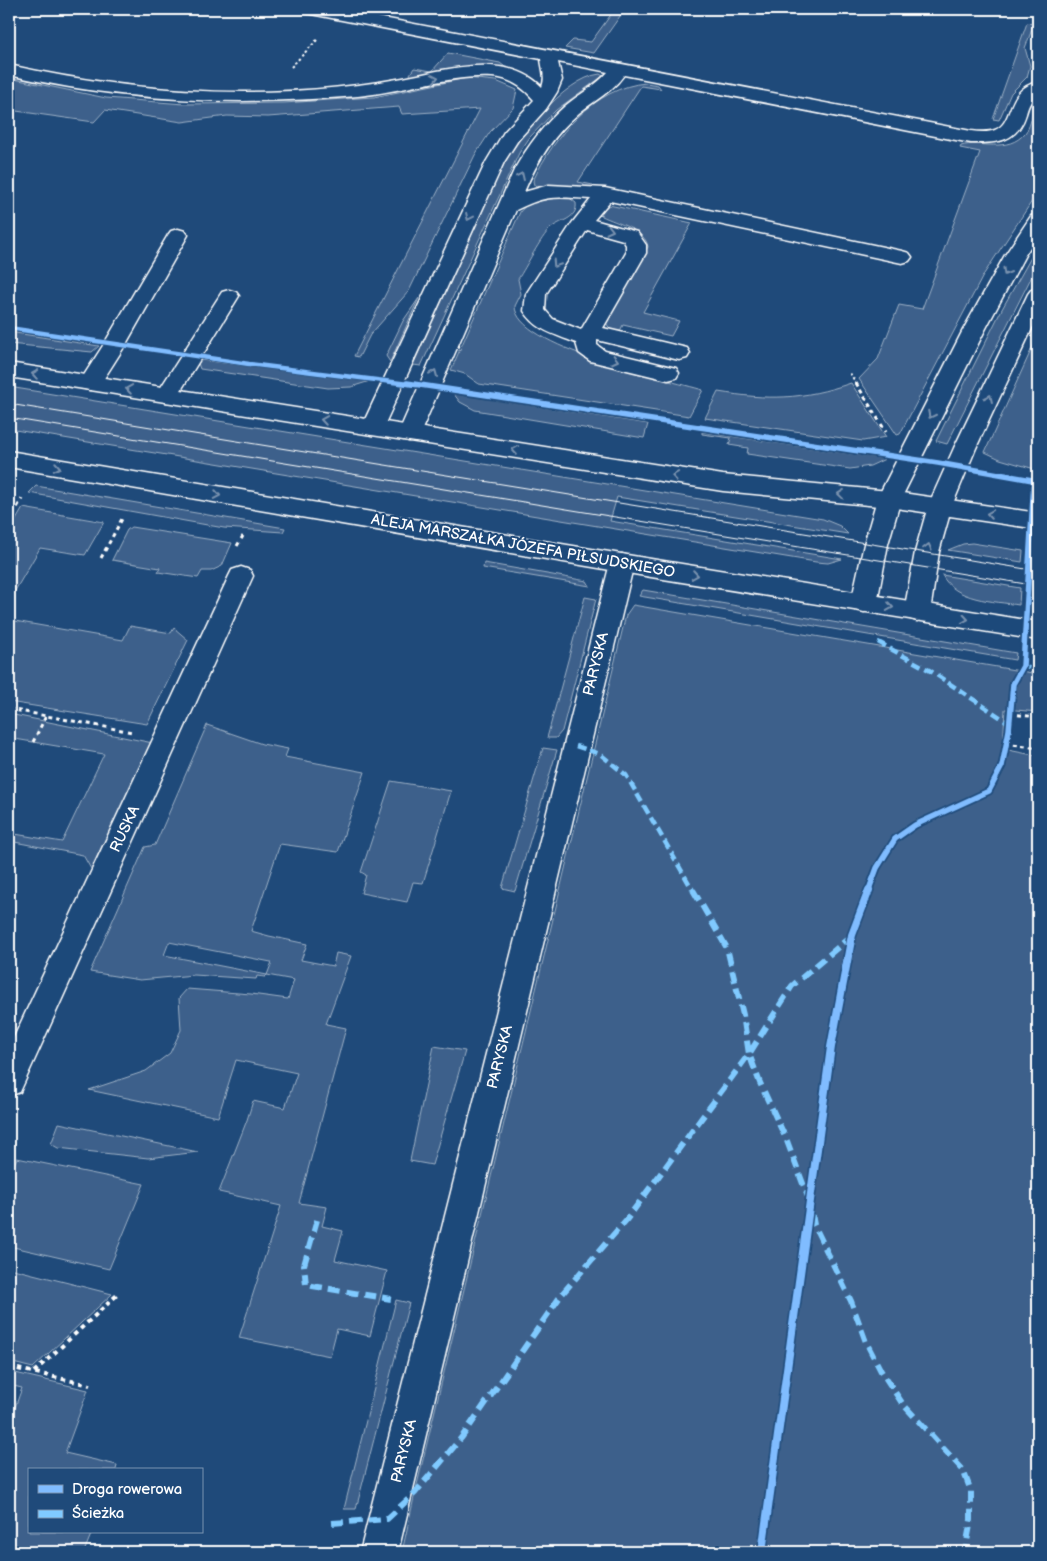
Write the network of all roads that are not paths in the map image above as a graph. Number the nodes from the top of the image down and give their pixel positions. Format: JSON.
{"nodes":[{"id":1,"x":310,"y":9,"type":"edge"},
{"id":2,"x":550,"y":54,"type":"junction"},
{"id":3,"x":619,"y":68,"type":"junction"},
{"id":4,"x":9,"y":70,"type":"edge"},
{"id":5,"x":1038,"y":87,"type":"edge"},
{"id":6,"x":543,"y":100,"type":"junction"},
{"id":7,"x":605,"y":194,"type":"junction"},
{"id":8,"x":508,"y":207,"type":"junction"},
{"id":9,"x":1038,"y":220,"type":"edge"},
{"id":10,"x":582,"y":223,"type":"junction"},
{"id":11,"x":178,"y":235,"type":"dead end"},
{"id":12,"x":902,"y":257,"type":"dead end"},
{"id":13,"x":1038,"y":294,"type":"edge"},
{"id":14,"x":229,"y":296,"type":"dead end"},
{"id":15,"x":588,"y":335,"type":"junction"},
{"id":16,"x":678,"y":352,"type":"dead end"},
{"id":17,"x":9,"y":370,"type":"edge"},
{"id":18,"x":668,"y":373,"type":"dead end"},
{"id":19,"x":90,"y":383,"type":"junction"},
{"id":20,"x":167,"y":395,"type":"junction"},
{"id":21,"x":372,"y":428,"type":"junction"},
{"id":22,"x":409,"y":434,"type":"junction"},
{"id":23,"x":9,"y":459,"type":"edge"},
{"id":24,"x":889,"y":499,"type":"junction"},
{"id":25,"x":940,"y":506,"type":"junction"},
{"id":26,"x":1038,"y":521,"type":"edge"},
{"id":27,"x":622,"y":563,"type":"junction"},
{"id":28,"x":241,"y":576,"type":"dead end"},
{"id":29,"x":864,"y":603,"type":"junction"},
{"id":30,"x":916,"y":612,"type":"junction"},
{"id":31,"x":1038,"y":631,"type":"edge"},
{"id":32,"x":9,"y":1082,"type":"edge"},
{"id":33,"x":379,"y":1552,"type":"edge"}],
"edges":[{"from":1,"to":2,"type":"main road"},
{"from":2,"to":3,"type":"main road"},
{"from":2,"to":6,"type":"main road"},
{"from":3,"to":5,"type":"main road"},
{"from":8,"to":3,"type":"main road","one_way":true},
{"from":4,"to":6,"type":"main road","one_way":true},
{"from":6,"to":21,"type":"main road","one_way":true},
{"from":7,"to":8,"type":"main road"},
{"from":7,"to":10,"type":"main road"},
{"from":7,"to":12,"type":"main road"},
{"from":22,"to":8,"type":"main road","one_way":true},
{"from":9,"to":24,"type":"main road","one_way":true},
{"from":10,"to":15,"type":"main road","one_way":true},
{"from":10,"to":15,"type":"main road","one_way":true},
{"from":11,"to":19,"type":"main road"},
{"from":25,"to":13,"type":"main road","one_way":true},
{"from":14,"to":20,"type":"main road"},
{"from":15,"to":16,"type":"main road"},
{"from":15,"to":18,"type":"main road","one_way":true},
{"from":19,"to":17,"type":"main road","one_way":true},
{"from":20,"to":19,"type":"main road","one_way":true},
{"from":21,"to":20,"type":"main road","one_way":true},
{"from":21,"to":22,"type":"main road"},
{"from":24,"to":22,"type":"main road","one_way":true},
{"from":23,"to":27,"type":"main road","name":"ALEJA MARSZAŁKA JÓZEFA PIŁSUDSKIEGO","one_way":true},
{"from":24,"to":25,"type":"main road"},
{"from":24,"to":29,"type":"main road"},
{"from":26,"to":25,"type":"main road","one_way":true},
{"from":30,"to":25,"type":"main road","one_way":true},
{"from":27,"to":29,"type":"main road","name":"ALEJA MARSZAŁKA JÓZEFA PIŁSUDSKIEGO","one_way":true},
{"from":27,"to":33,"type":"main road","name":"PARYSKA"},
{"from":28,"to":32,"type":"main road","name":"RUSKA"},
{"from":29,"to":30,"type":"main road","name":"ALEJA MARSZAŁKA JÓZEFA PIŁSUDSKIEGO","one_way":true},
{"from":30,"to":31,"type":"main road","name":"ALEJA MARSZAŁKA JÓZEFA PIŁSUDSKIEGO","one_way":true}]}
